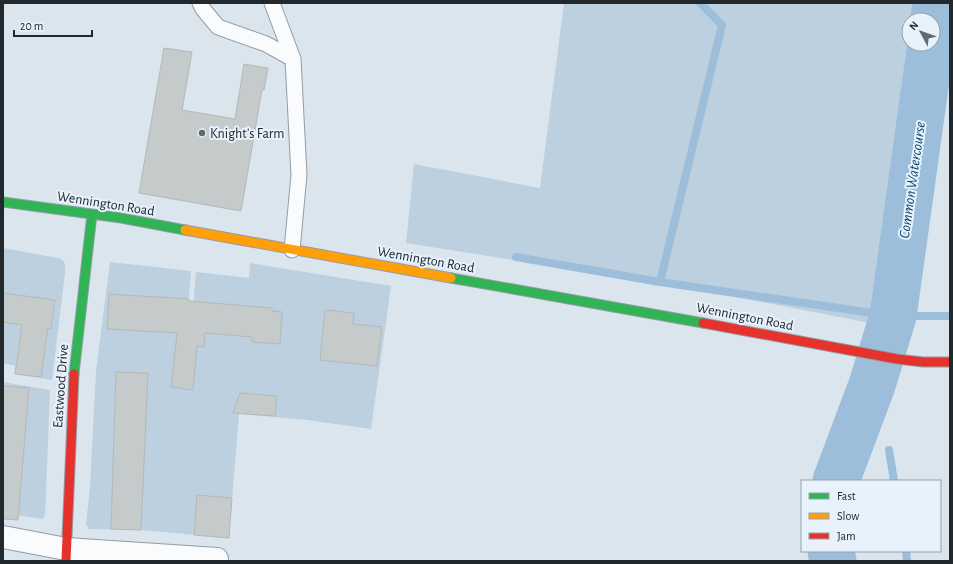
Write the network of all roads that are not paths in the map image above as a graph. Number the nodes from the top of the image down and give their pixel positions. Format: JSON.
{"nodes":[{"id":1,"x":200,"y":3,"type":"edge"},
{"id":2,"x":272,"y":3,"type":"edge"},
{"id":3,"x":293,"y":59,"type":"junction"},
{"id":4,"x":3,"y":202,"type":"edge"},
{"id":5,"x":92,"y":214,"type":"junction"},
{"id":6,"x":292,"y":250,"type":"junction"},
{"id":7,"x":950,"y":362,"type":"edge"},
{"id":8,"x":3,"y":538,"type":"edge"},
{"id":9,"x":66,"y":555,"type":"edge"},
{"id":10,"x":217,"y":559,"type":"dead end"}],
"edges":[{"from":1,"to":3,"type":"lane"},
{"from":2,"to":3,"type":"lane"},
{"from":3,"to":6,"type":"lane"},
{"from":4,"to":5,"type":"main road","name":"Wennington Road"},
{"from":5,"to":6,"type":"main road","name":"Wennington Road"},
{"from":5,"to":9,"type":"main road","name":"Eastwood Drive"},
{"from":6,"to":7,"type":"main road","name":"Wennington Road"},
{"from":8,"to":9,"type":"street"},
{"from":9,"to":10,"type":"street"}]}
